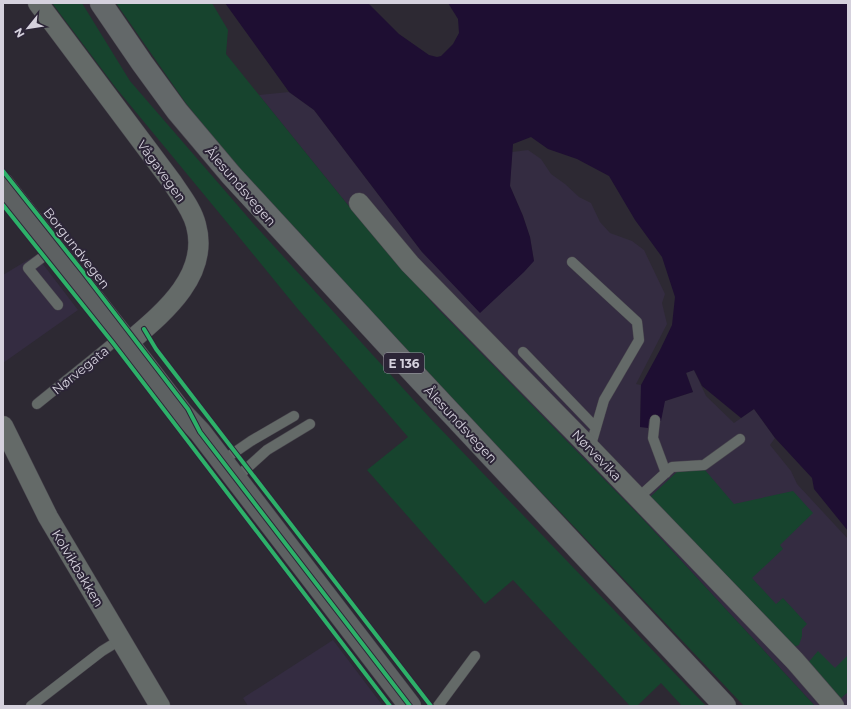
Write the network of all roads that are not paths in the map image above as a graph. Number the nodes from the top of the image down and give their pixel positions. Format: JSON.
{"nodes":[{"id":1,"x":38,"y":3,"type":"edge"},
{"id":2,"x":101,"y":3,"type":"edge"},
{"id":3,"x":3,"y":171,"type":"edge"},
{"id":4,"x":3,"y":184,"type":"edge"},
{"id":5,"x":359,"y":203,"type":"dead end"},
{"id":6,"x":58,"y":246,"type":"junction"},
{"id":7,"x":572,"y":262,"type":"dead end"},
{"id":8,"x":58,"y":306,"type":"dead end"},
{"id":9,"x":128,"y":339,"type":"junction"},
{"id":10,"x":523,"y":352,"type":"dead end"},
{"id":11,"x":37,"y":404,"type":"dead end"},
{"id":12,"x":294,"y":416,"type":"dead end"},
{"id":13,"x":655,"y":420,"type":"dead end"},
{"id":14,"x":310,"y":424,"type":"dead end"},
{"id":15,"x":3,"y":426,"type":"edge"},
{"id":16,"x":596,"y":428,"type":"junction"},
{"id":17,"x":740,"y":439,"type":"dead end"},
{"id":18,"x":590,"y":448,"type":"junction"},
{"id":19,"x":222,"y":461,"type":"junction"},
{"id":20,"x":666,"y":473,"type":"junction"},
{"id":21,"x":236,"y":478,"type":"junction"},
{"id":22,"x":638,"y":498,"type":"junction"},
{"id":23,"x":120,"y":640,"type":"junction"},
{"id":24,"x":475,"y":656,"type":"dead end"},
{"id":25,"x":31,"y":706,"type":"edge"},
{"id":26,"x":160,"y":706,"type":"edge"},
{"id":27,"x":410,"y":706,"type":"edge"},
{"id":28,"x":438,"y":706,"type":"edge"},
{"id":29,"x":725,"y":706,"type":"edge"},
{"id":30,"x":834,"y":706,"type":"edge"}],
"edges":[{"from":1,"to":9,"type":"street","name":"Vågavegen"},
{"from":2,"to":29,"type":"highway","name":"Ålesundsvegen","number":"E 136"},
{"from":3,"to":6,"type":"main road","name":"Borgundvegen"},
{"from":4,"to":6,"type":"main road","name":"Borgundvegen"},
{"from":5,"to":18,"type":"street","name":"Nørvevika"},
{"from":6,"to":8,"type":"lane"},
{"from":6,"to":9,"type":"main road","name":"Borgundvegen"},
{"from":7,"to":16,"type":"lane"},
{"from":9,"to":11,"type":"lane","name":"Nørvegata"},
{"from":9,"to":19,"type":"main road"},
{"from":10,"to":16,"type":"lane"},
{"from":12,"to":19,"type":"lane"},
{"from":13,"to":20,"type":"lane"},
{"from":14,"to":21,"type":"lane"},
{"from":15,"to":23,"type":"street","name":"Kolvikbakken"},
{"from":16,"to":18,"type":"lane"},
{"from":17,"to":20,"type":"lane"},
{"from":18,"to":22,"type":"street","name":"Nørvevika"},
{"from":19,"to":21,"type":"main road"},
{"from":20,"to":22,"type":"lane"},
{"from":21,"to":27,"type":"main road"},
{"from":22,"to":30,"type":"street","name":"Nørvevika"},
{"from":23,"to":25,"type":"lane"},
{"from":23,"to":26,"type":"street","name":"Kolvikbakken"},
{"from":24,"to":28,"type":"lane"}]}
